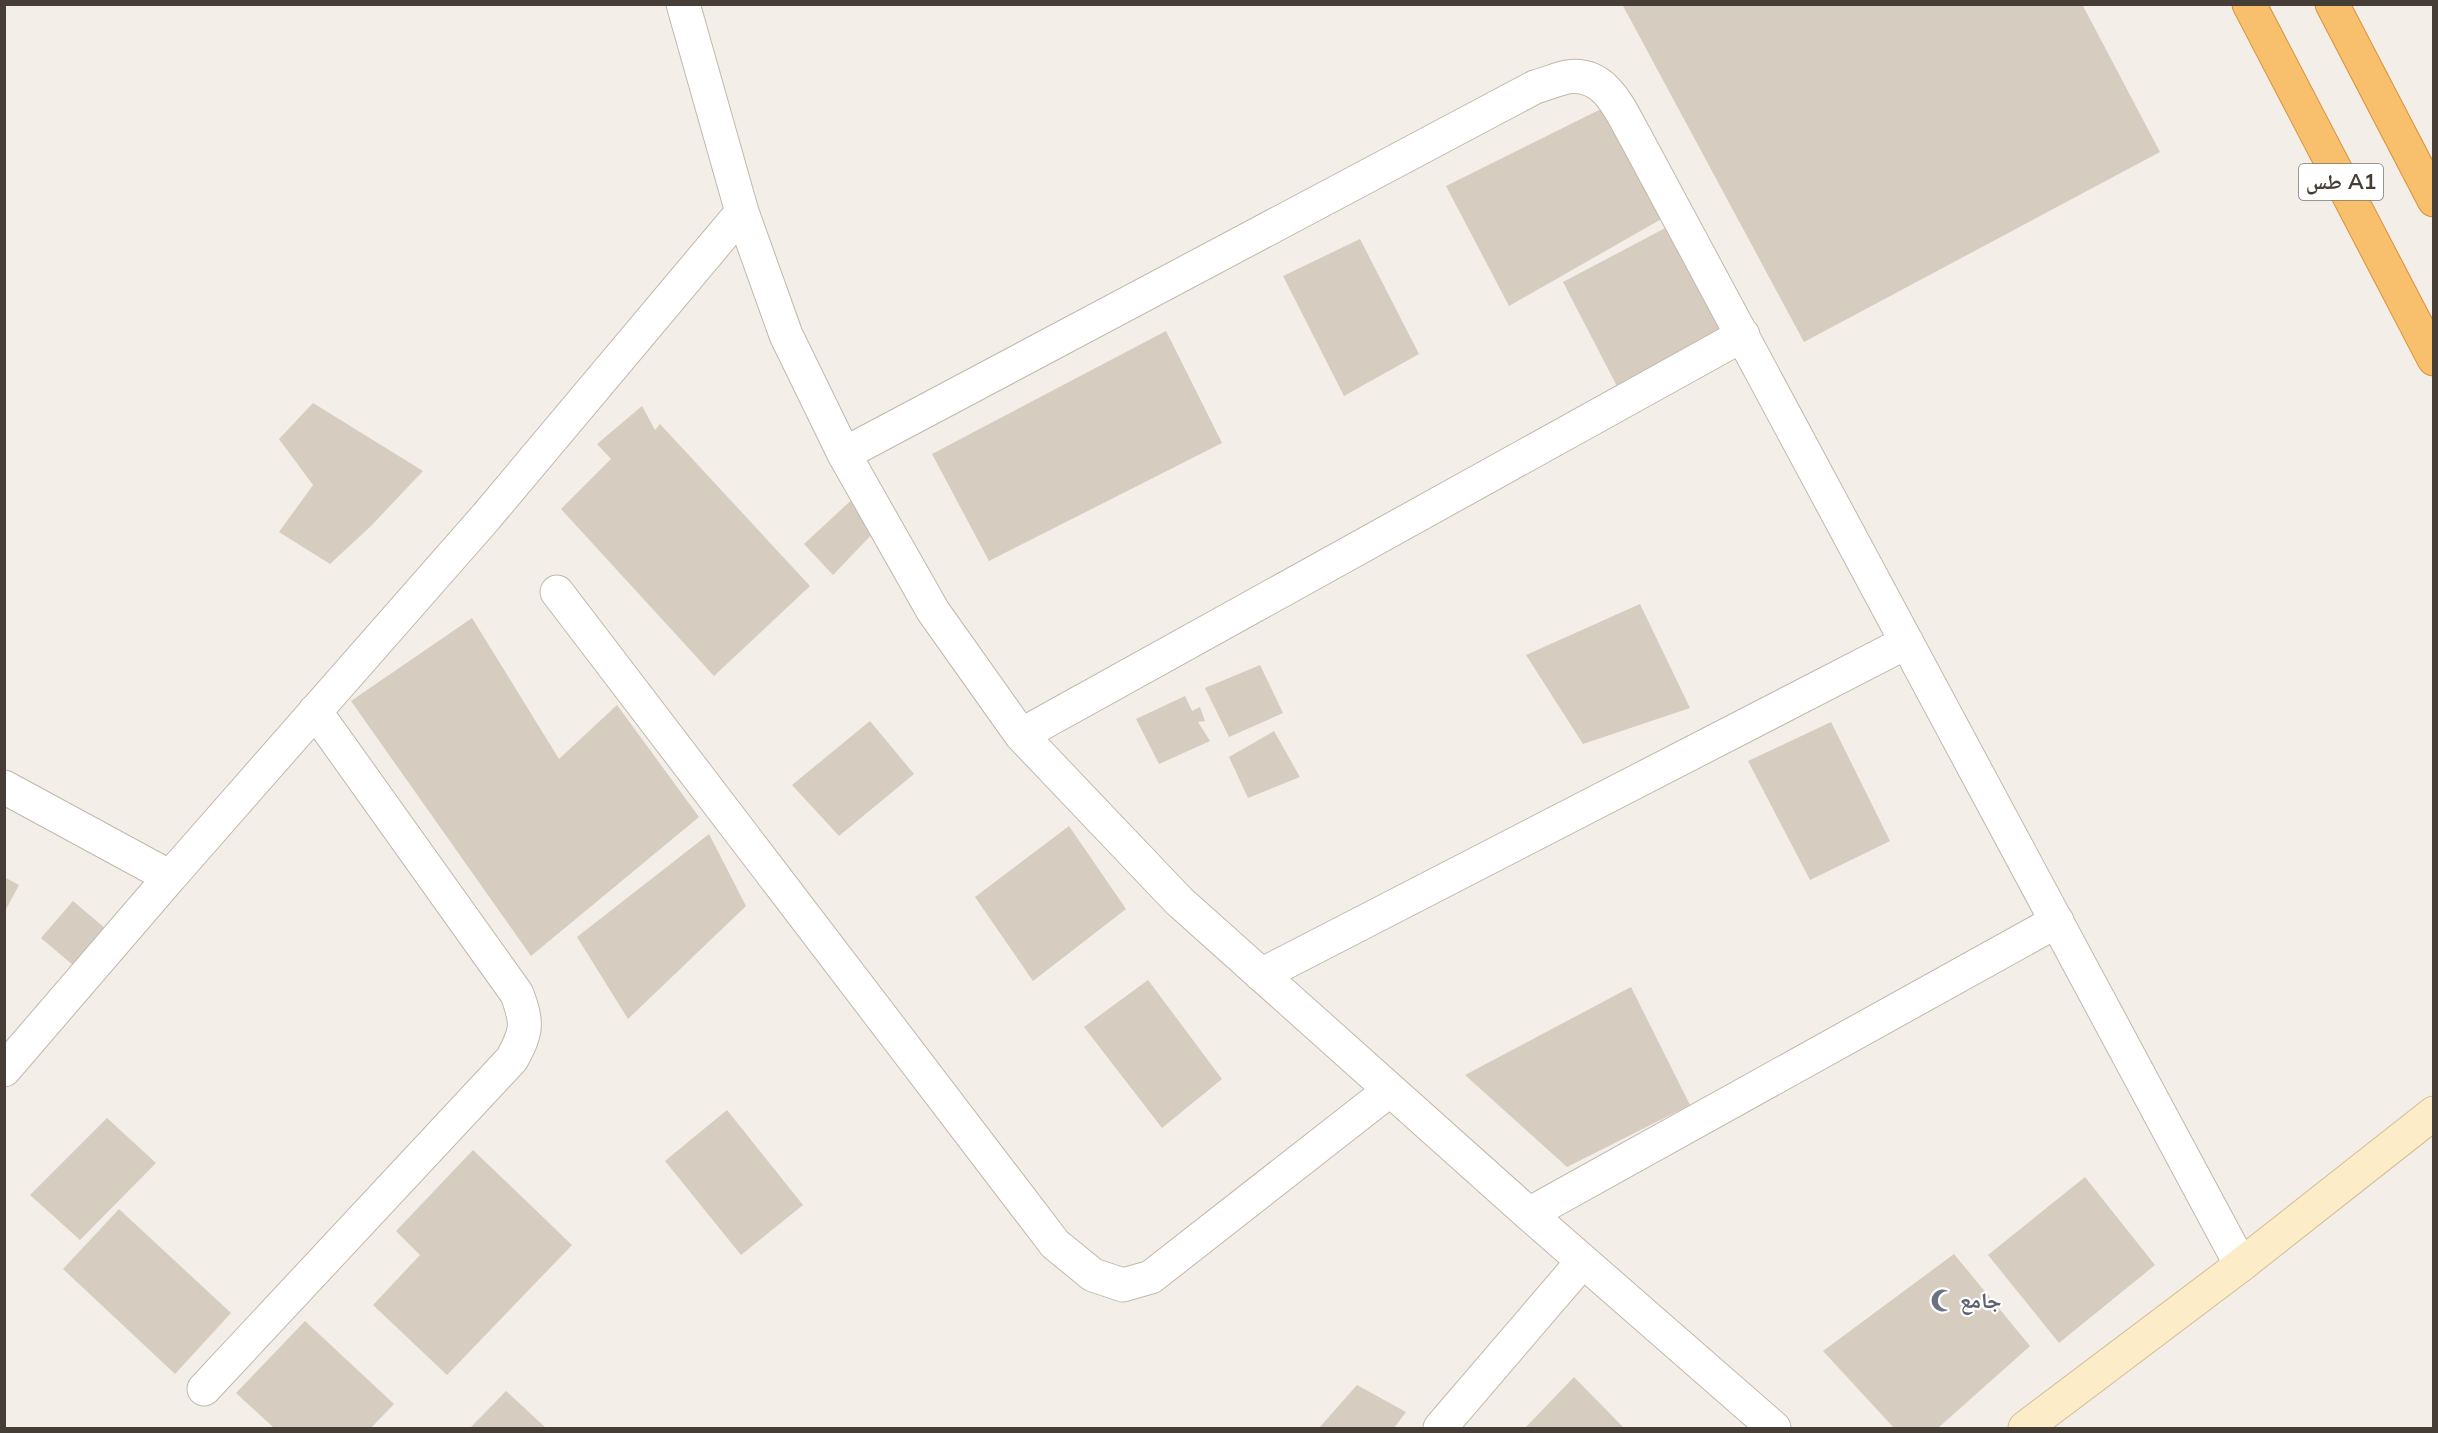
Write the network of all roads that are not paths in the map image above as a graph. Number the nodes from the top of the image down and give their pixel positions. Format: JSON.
{"nodes":[{"id":1,"x":683,"y":4,"type":"edge"},
{"id":2,"x":2248,"y":4,"type":"edge"},
{"id":3,"x":2332,"y":4,"type":"edge"},
{"id":4,"x":2433,"y":200,"type":"edge"},
{"id":5,"x":742,"y":212,"type":"junction"},
{"id":6,"x":1743,"y":335,"type":"junction"},
{"id":7,"x":2433,"y":359,"type":"edge"},
{"id":8,"x":844,"y":454,"type":"junction"},
{"id":9,"x":557,"y":592,"type":"dead end"},
{"id":10,"x":1907,"y":642,"type":"junction"},
{"id":11,"x":315,"y":711,"type":"junction"},
{"id":12,"x":1021,"y":735,"type":"junction"},
{"id":13,"x":4,"y":787,"type":"edge"},
{"id":14,"x":170,"y":877,"type":"junction"},
{"id":15,"x":2056,"y":921,"type":"junction"},
{"id":16,"x":1261,"y":975,"type":"junction"},
{"id":17,"x":4,"y":1070,"type":"edge"},
{"id":18,"x":1390,"y":1090,"type":"junction"},
{"id":19,"x":2433,"y":1113,"type":"edge"},
{"id":20,"x":1529,"y":1214,"type":"junction"},
{"id":21,"x":1583,"y":1261,"type":"junction"},
{"id":22,"x":2241,"y":1265,"type":"junction"},
{"id":23,"x":204,"y":1389,"type":"dead end"},
{"id":24,"x":1440,"y":1428,"type":"edge"},
{"id":25,"x":1774,"y":1428,"type":"edge"},
{"id":26,"x":2025,"y":1428,"type":"edge"}],
"edges":[{"from":1,"to":5,"type":"street"},
{"from":2,"to":7,"type":"highway","number":"طس A1"},
{"from":3,"to":4,"type":"highway","number":"طس A1"},
{"from":5,"to":8,"type":"street"},
{"from":5,"to":11,"type":"street"},
{"from":6,"to":8,"type":"street"},
{"from":6,"to":10,"type":"street"},
{"from":6,"to":12,"type":"street"},
{"from":8,"to":12,"type":"street"},
{"from":9,"to":18,"type":"street"},
{"from":10,"to":15,"type":"street"},
{"from":10,"to":16,"type":"street"},
{"from":11,"to":14,"type":"street"},
{"from":11,"to":23,"type":"street"},
{"from":12,"to":16,"type":"street"},
{"from":13,"to":14,"type":"street"},
{"from":14,"to":17,"type":"street"},
{"from":15,"to":20,"type":"street"},
{"from":15,"to":22,"type":"street"},
{"from":16,"to":18,"type":"street"},
{"from":18,"to":20,"type":"street"},
{"from":19,"to":22,"type":"main road"},
{"from":20,"to":21,"type":"street"},
{"from":21,"to":24,"type":"street"},
{"from":21,"to":25,"type":"street"},
{"from":22,"to":26,"type":"main road"}]}
